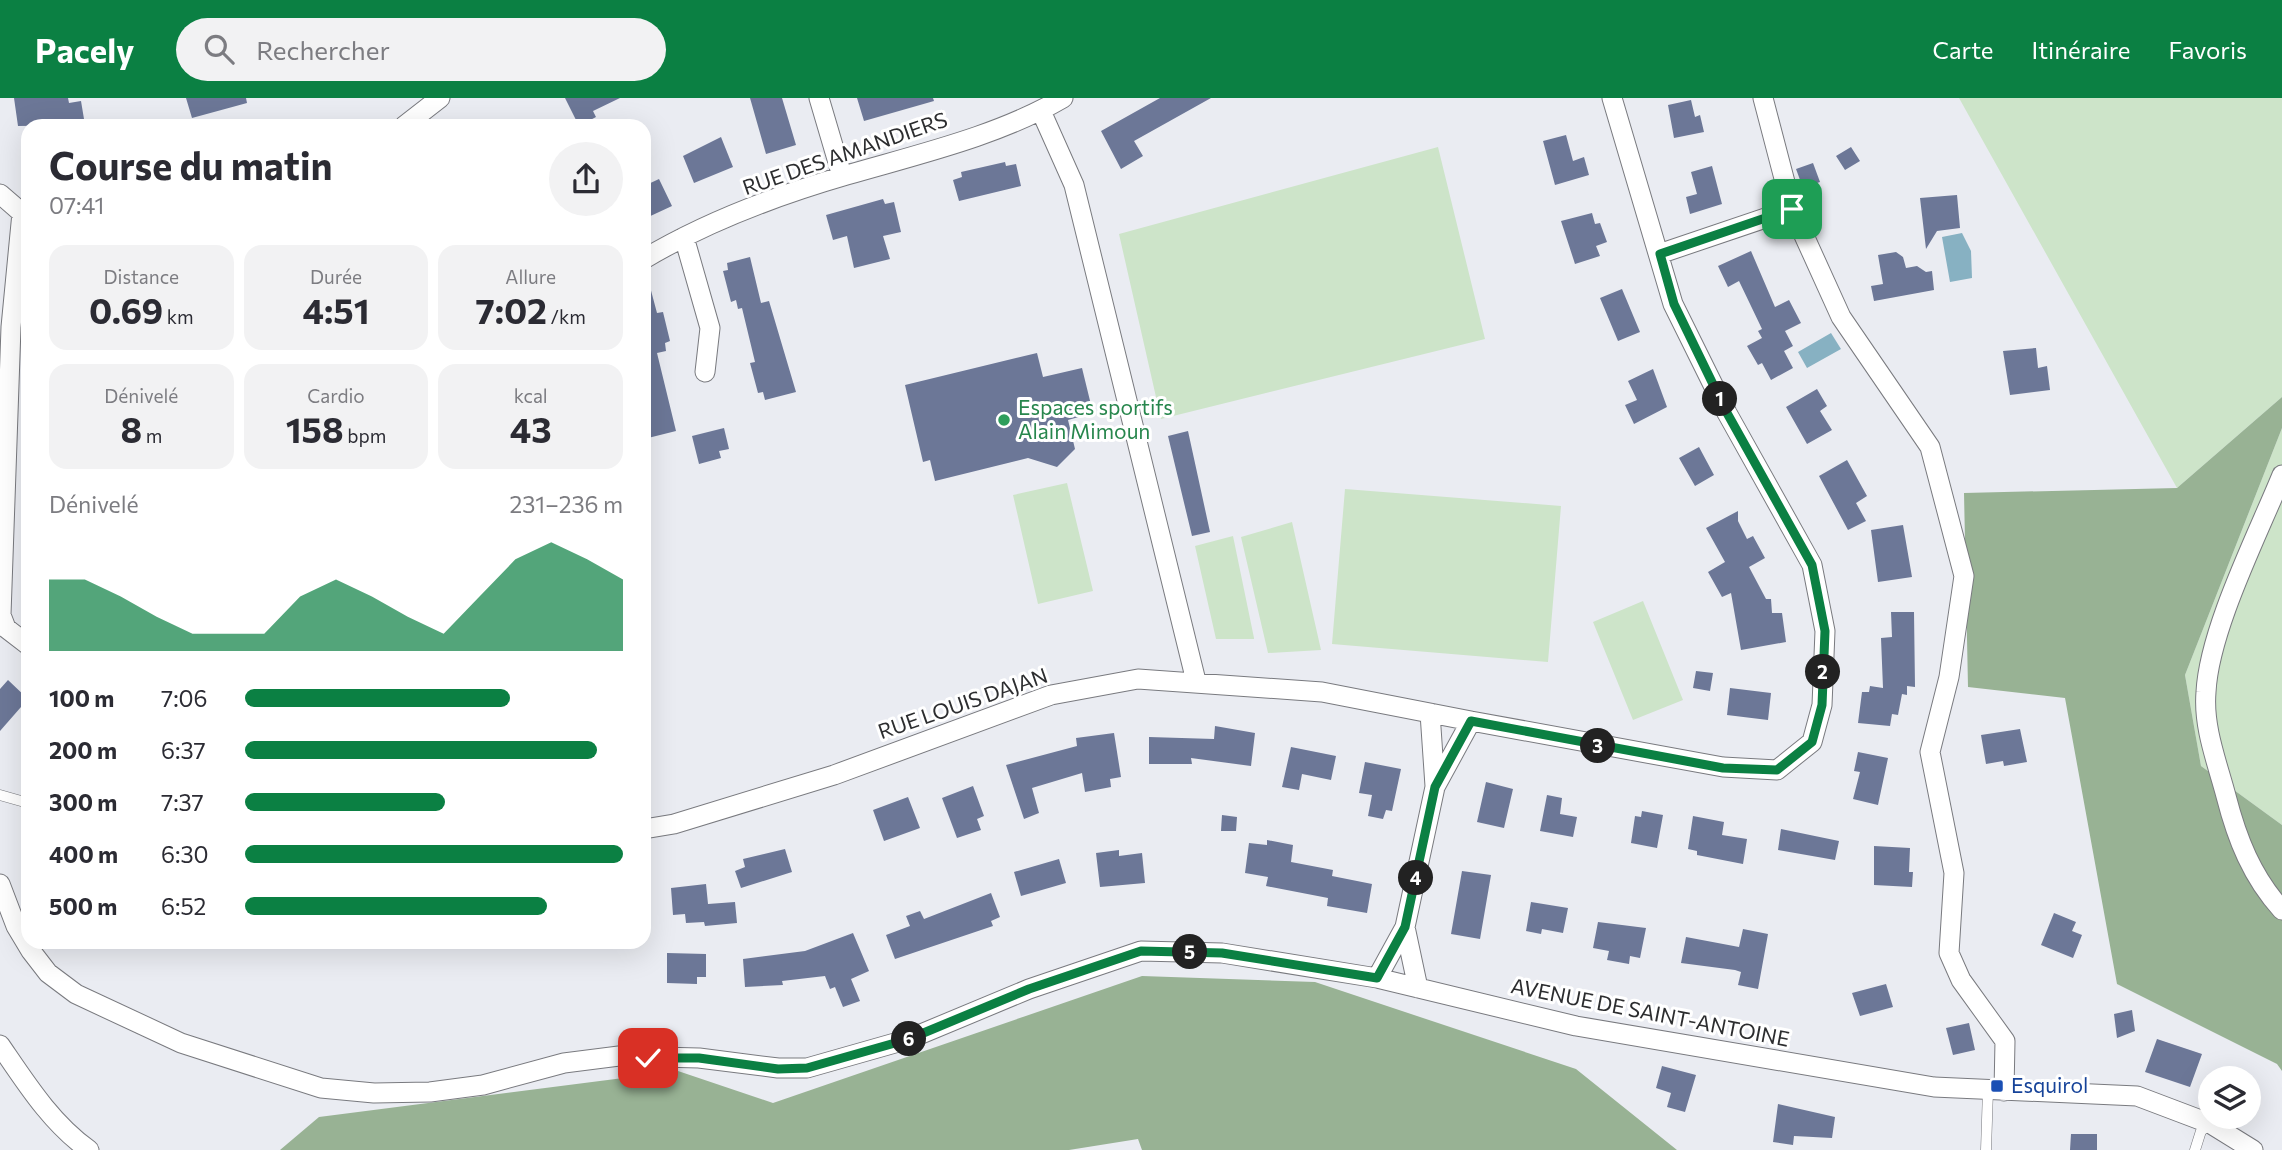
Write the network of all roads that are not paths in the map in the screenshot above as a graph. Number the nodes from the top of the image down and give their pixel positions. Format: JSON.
{"nodes":[{"id":1,"x":440,"y":98,"type":"edge"},
{"id":2,"x":819,"y":98,"type":"edge"},
{"id":3,"x":1063,"y":98,"type":"edge"},
{"id":4,"x":1612,"y":98,"type":"edge"},
{"id":5,"x":1763,"y":98,"type":"edge"},
{"id":6,"x":1041,"y":111,"type":"junction"},
{"id":7,"x":413,"y":119,"type":"edge"},
{"id":8,"x":842,"y":176,"type":"junction"},
{"id":9,"x":0,"y":194,"type":"edge"},
{"id":10,"x":21,"y":208,"type":"edge"},
{"id":11,"x":1792,"y":209,"type":"junction"},
{"id":12,"x":684,"y":237,"type":"junction"},
{"id":13,"x":21,"y":244,"type":"edge"},
{"id":14,"x":1660,"y":254,"type":"junction"},
{"id":15,"x":651,"y":255,"type":"edge"},
{"id":16,"x":705,"y":372,"type":"dead end"},
{"id":17,"x":2282,"y":475,"type":"edge"},
{"id":18,"x":2,"y":622,"type":"edge"},
{"id":19,"x":21,"y":639,"type":"edge"},
{"id":20,"x":1196,"y":681,"type":"junction"},
{"id":21,"x":1430,"y":713,"type":"junction"},
{"id":22,"x":1471,"y":721,"type":"junction"},
{"id":23,"x":1435,"y":787,"type":"junction"},
{"id":24,"x":0,"y":794,"type":"edge"},
{"id":25,"x":21,"y":801,"type":"edge"},
{"id":26,"x":651,"y":828,"type":"edge"},
{"id":27,"x":0,"y":884,"type":"edge"},
{"id":28,"x":2282,"y":910,"type":"edge"},
{"id":29,"x":1405,"y":927,"type":"junction"},
{"id":30,"x":21,"y":934,"type":"edge"},
{"id":31,"x":30,"y":949,"type":"edge"},
{"id":32,"x":1377,"y":978,"type":"junction"},
{"id":33,"x":1418,"y":988,"type":"junction"},
{"id":34,"x":0,"y":1045,"type":"edge"},
{"id":35,"x":1996,"y":1091,"type":"junction"},
{"id":36,"x":2198,"y":1119,"type":"edge"},
{"id":37,"x":2205,"y":1129,"type":"edge"},
{"id":38,"x":2219,"y":1129,"type":"edge"},
{"id":39,"x":89,"y":1150,"type":"edge"},
{"id":40,"x":1986,"y":1150,"type":"edge"},
{"id":41,"x":2195,"y":1150,"type":"edge"},
{"id":42,"x":2253,"y":1150,"type":"edge"}],
"edges":[{"from":1,"to":7,"type":"street"},
{"from":2,"to":8,"type":"street"},
{"from":3,"to":6,"type":"street","name":"RUE DES AMANDIERS"},
{"from":4,"to":14,"type":"street","name":"RUE LOUIS DAJAN"},
{"from":5,"to":11,"type":"street"},
{"from":6,"to":8,"type":"street","name":"RUE DES AMANDIERS"},
{"from":6,"to":20,"type":"street"},
{"from":8,"to":12,"type":"street","name":"RUE DES AMANDIERS"},
{"from":9,"to":10,"type":"street"},
{"from":11,"to":14,"type":"street"},
{"from":11,"to":35,"type":"street"},
{"from":12,"to":15,"type":"street","name":"RUE DES AMANDIERS"},
{"from":12,"to":16,"type":"street"},
{"from":13,"to":18,"type":"street"},
{"from":14,"to":22,"type":"street","name":"RUE LOUIS DAJAN"},
{"from":17,"to":28,"type":"street"},
{"from":18,"to":19,"type":"street"},
{"from":20,"to":21,"type":"street","name":"RUE LOUIS DAJAN"},
{"from":20,"to":26,"type":"street","name":"RUE LOUIS DAJAN"},
{"from":21,"to":22,"type":"street","name":"RUE LOUIS DAJAN"},
{"from":21,"to":23,"type":"street"},
{"from":22,"to":23,"type":"street"},
{"from":23,"to":29,"type":"street"},
{"from":24,"to":25,"type":"lane"},
{"from":27,"to":30,"type":"street","name":"AVENUE DE SAINT-ANTOINE"},
{"from":29,"to":32,"type":"street"},
{"from":29,"to":33,"type":"street"},
{"from":31,"to":32,"type":"street","name":"AVENUE DE SAINT-ANTOINE"},
{"from":32,"to":33,"type":"street","name":"AVENUE DE SAINT-ANTOINE"},
{"from":33,"to":35,"type":"street","name":"AVENUE DE SAINT-ANTOINE"},
{"from":34,"to":39,"type":"street"},
{"from":35,"to":36,"type":"street","name":"AVENUE DE SAINT-ANTOINE"},
{"from":35,"to":40,"type":"lane"},
{"from":37,"to":41,"type":"lane"},
{"from":38,"to":42,"type":"street","name":"AVENUE DE SAINT-ANTOINE"}]}
